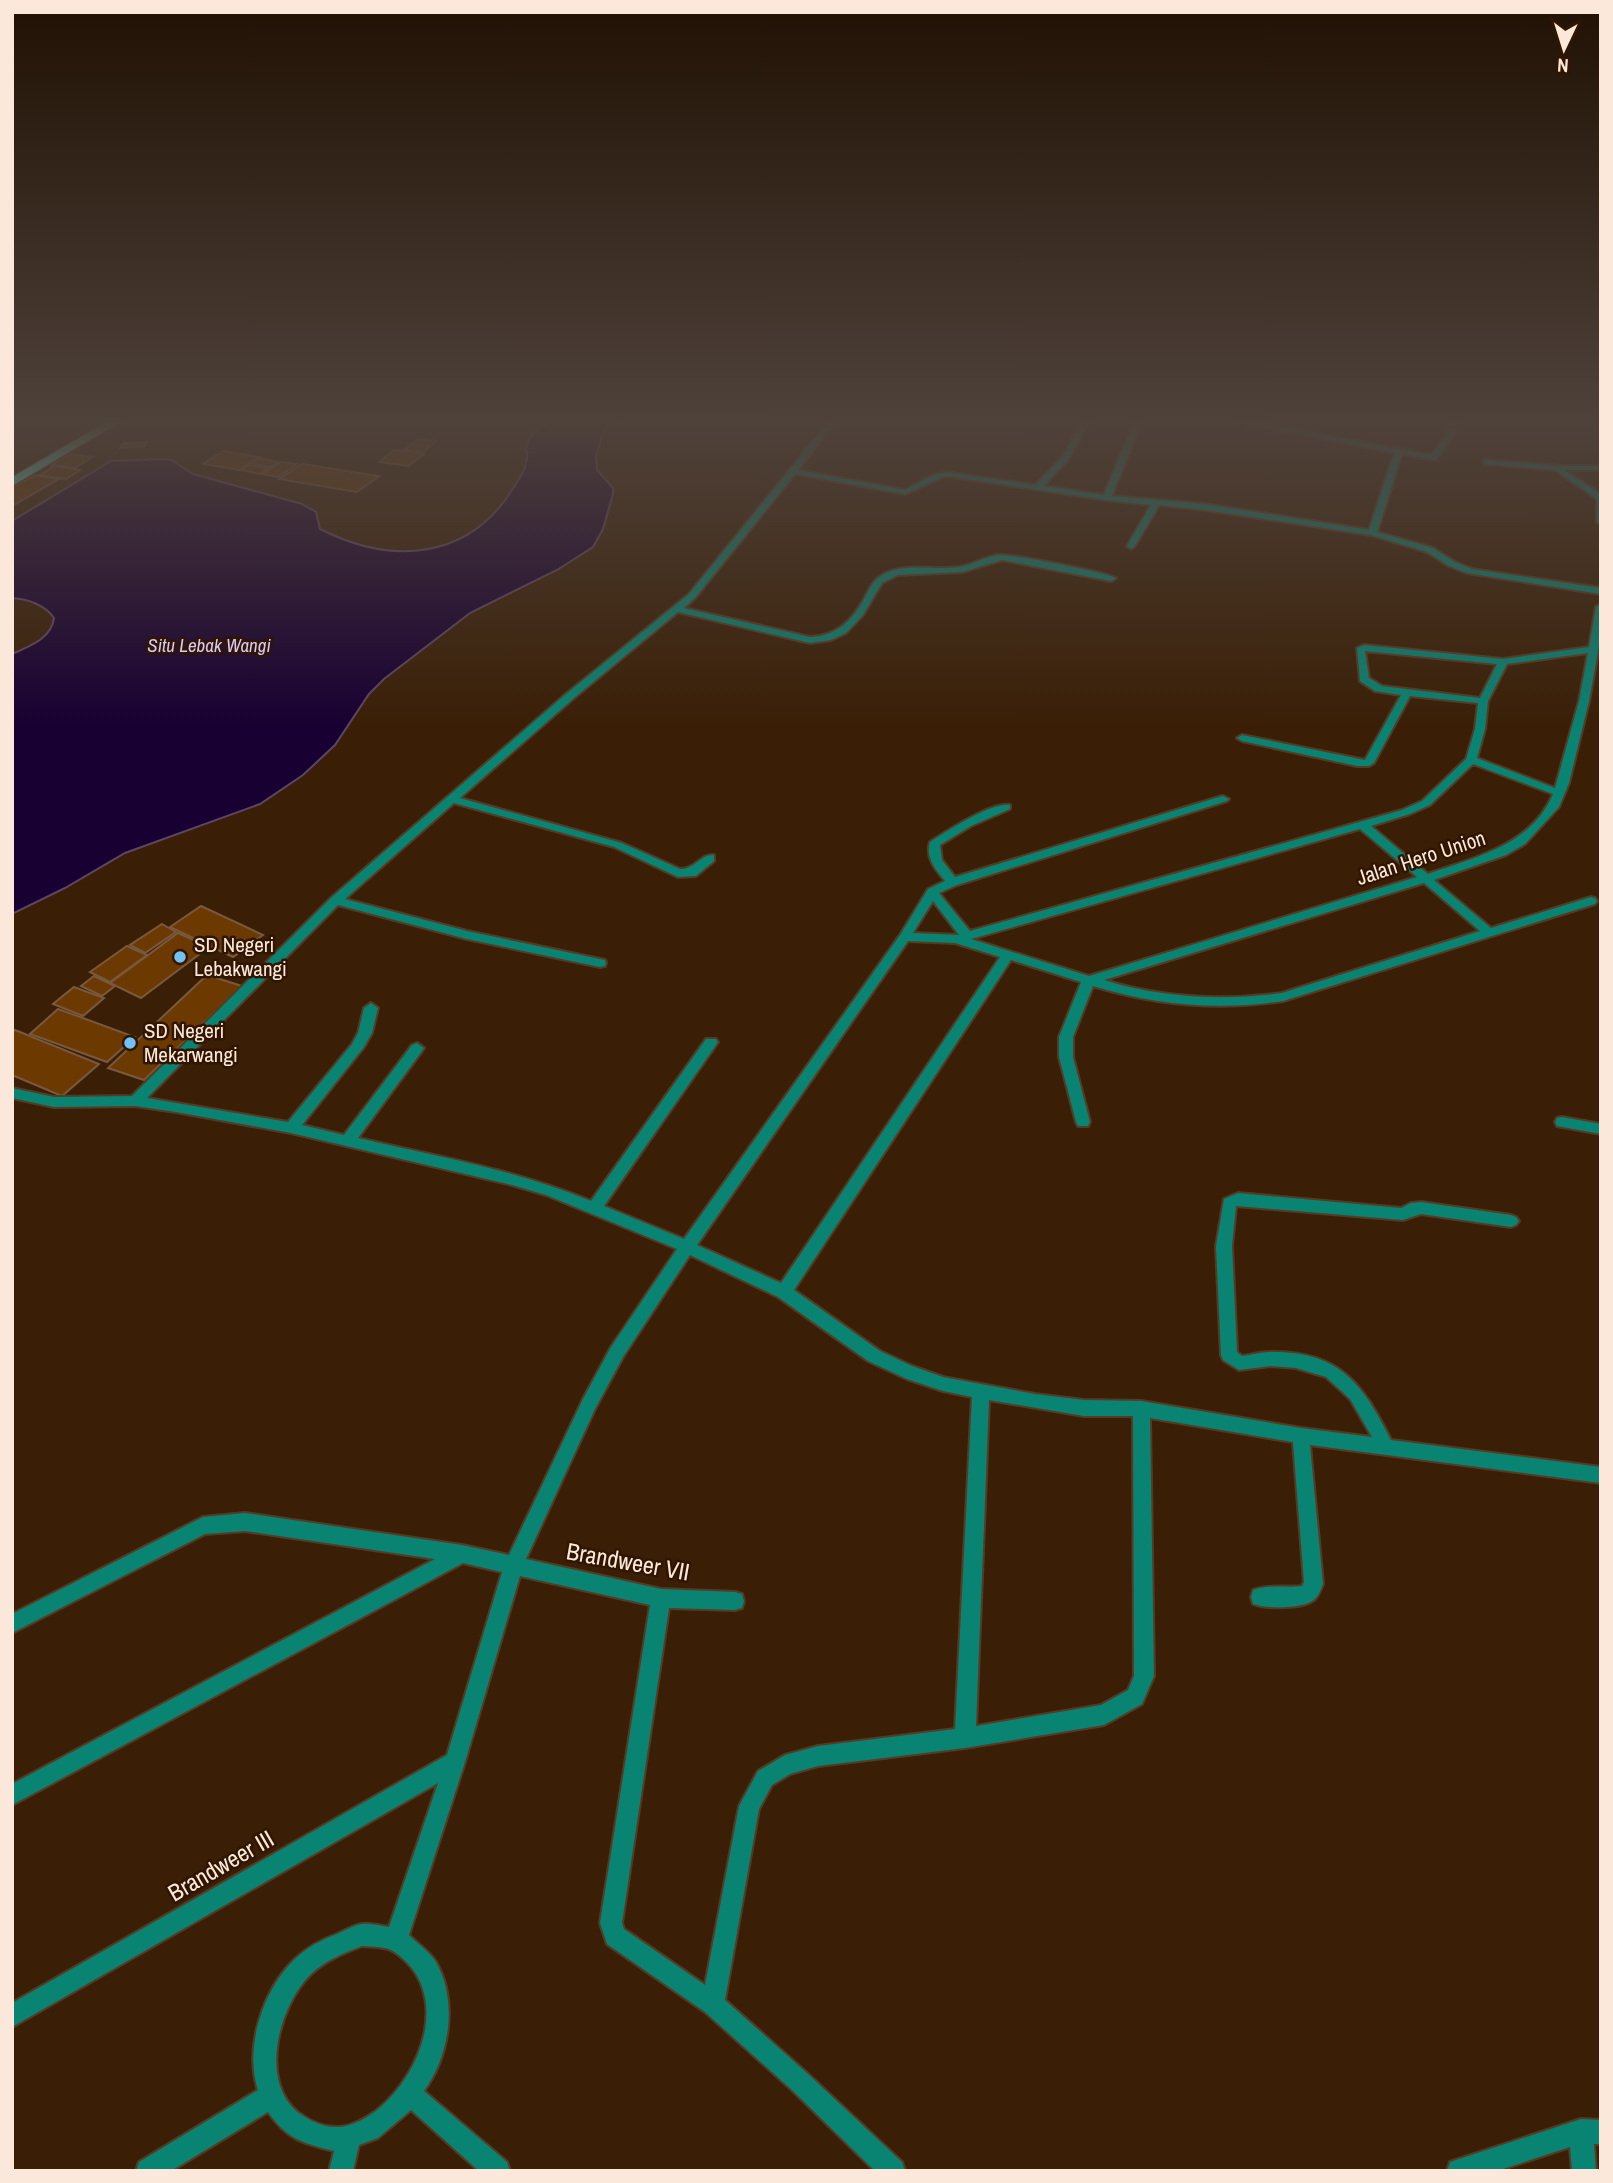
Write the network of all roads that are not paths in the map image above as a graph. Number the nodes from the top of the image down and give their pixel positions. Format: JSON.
{"nodes":[{"id":1,"x":751,"y":523,"type":"edge"},
{"id":2,"x":1145,"y":523,"type":"edge"},
{"id":3,"x":1302,"y":523,"type":"edge"},
{"id":4,"x":1375,"y":523,"type":"edge"},
{"id":5,"x":1372,"y":533,"type":"junction"},
{"id":6,"x":1131,"y":546,"type":"dead end"},
{"id":7,"x":1111,"y":578,"type":"dead end"},
{"id":8,"x":1601,"y":591,"type":"edge"},
{"id":9,"x":1601,"y":608,"type":"edge"},
{"id":10,"x":678,"y":609,"type":"junction"},
{"id":11,"x":1592,"y":649,"type":"junction"},
{"id":12,"x":1503,"y":662,"type":"junction"},
{"id":13,"x":1407,"y":692,"type":"junction"},
{"id":14,"x":1483,"y":701,"type":"junction"},
{"id":15,"x":1242,"y":738,"type":"dead end"},
{"id":16,"x":1471,"y":760,"type":"junction"},
{"id":17,"x":1559,"y":793,"type":"junction"},
{"id":18,"x":453,"y":799,"type":"junction"},
{"id":19,"x":1223,"y":799,"type":"dead end"},
{"id":20,"x":1006,"y":807,"type":"dead end"},
{"id":21,"x":1363,"y":825,"type":"junction"},
{"id":22,"x":710,"y":858,"type":"dead end"},
{"id":23,"x":1425,"y":879,"type":"junction"},
{"id":24,"x":953,"y":882,"type":"junction"},
{"id":25,"x":932,"y":892,"type":"junction"},
{"id":26,"x":336,"y":900,"type":"junction"},
{"id":27,"x":1591,"y":901,"type":"dead end"},
{"id":28,"x":1488,"y":932,"type":"junction"},
{"id":29,"x":905,"y":937,"type":"junction"},
{"id":30,"x":961,"y":937,"type":"junction"},
{"id":31,"x":1007,"y":956,"type":"junction"},
{"id":32,"x":600,"y":963,"type":"dead end"},
{"id":33,"x":1088,"y":981,"type":"junction"},
{"id":34,"x":371,"y":1008,"type":"dead end"},
{"id":35,"x":711,"y":1042,"type":"dead end"},
{"id":36,"x":417,"y":1048,"type":"dead end"},
{"id":37,"x":12,"y":1093,"type":"edge"},
{"id":38,"x":135,"y":1101,"type":"junction"},
{"id":39,"x":1083,"y":1122,"type":"dead end"},
{"id":40,"x":1562,"y":1122,"type":"dead end"},
{"id":41,"x":291,"y":1128,"type":"junction"},
{"id":42,"x":1601,"y":1129,"type":"edge"},
{"id":43,"x":348,"y":1142,"type":"junction"},
{"id":44,"x":594,"y":1208,"type":"junction"},
{"id":45,"x":1511,"y":1221,"type":"dead end"},
{"id":46,"x":687,"y":1247,"type":"junction"},
{"id":47,"x":784,"y":1292,"type":"junction"},
{"id":48,"x":981,"y":1392,"type":"junction"},
{"id":49,"x":1141,"y":1409,"type":"junction"},
{"id":50,"x":1301,"y":1436,"type":"junction"},
{"id":51,"x":1386,"y":1447,"type":"junction"},
{"id":52,"x":1601,"y":1475,"type":"edge"},
{"id":53,"x":462,"y":1554,"type":"junction"},
{"id":54,"x":514,"y":1564,"type":"junction"},
{"id":55,"x":1260,"y":1597,"type":"dead end"},
{"id":56,"x":661,"y":1598,"type":"junction"},
{"id":57,"x":735,"y":1601,"type":"dead end"},
{"id":58,"x":12,"y":1624,"type":"edge"},
{"id":59,"x":965,"y":1738,"type":"junction"},
{"id":60,"x":455,"y":1762,"type":"junction"},
{"id":61,"x":12,"y":1795,"type":"edge"},
{"id":62,"x":396,"y":1940,"type":"junction"},
{"id":63,"x":713,"y":2004,"type":"junction"},
{"id":64,"x":12,"y":2016,"type":"edge"},
{"id":65,"x":411,"y":2095,"type":"junction"},
{"id":66,"x":271,"y":2096,"type":"junction"},
{"id":67,"x":1591,"y":2131,"type":"edge"},
{"id":68,"x":349,"y":2138,"type":"junction"},
{"id":69,"x":148,"y":2171,"type":"edge"},
{"id":70,"x":341,"y":2171,"type":"edge"},
{"id":71,"x":498,"y":2171,"type":"edge"},
{"id":72,"x":893,"y":2171,"type":"edge"},
{"id":73,"x":1459,"y":2171,"type":"edge"},
{"id":74,"x":1584,"y":2171,"type":"edge"}],
"edges":[{"from":1,"to":10,"type":"street"},
{"from":2,"to":6,"type":"street"},
{"from":3,"to":5,"type":"street"},
{"from":4,"to":5,"type":"street"},
{"from":5,"to":8,"type":"street"},
{"from":7,"to":10,"type":"street"},
{"from":9,"to":11,"type":"street","name":"Jalan Hero Union"},
{"from":10,"to":18,"type":"street"},
{"from":11,"to":12,"type":"street"},
{"from":11,"to":17,"type":"street","name":"Jalan Hero Union"},
{"from":12,"to":13,"type":"street"},
{"from":12,"to":14,"type":"street"},
{"from":13,"to":14,"type":"street"},
{"from":13,"to":15,"type":"street"},
{"from":14,"to":16,"type":"street"},
{"from":16,"to":17,"type":"street"},
{"from":16,"to":21,"type":"street"},
{"from":17,"to":23,"type":"street","name":"Jalan Hero Union"},
{"from":18,"to":22,"type":"street"},
{"from":18,"to":26,"type":"street"},
{"from":19,"to":24,"type":"street"},
{"from":20,"to":24,"type":"street"},
{"from":21,"to":23,"type":"street"},
{"from":21,"to":30,"type":"street"},
{"from":23,"to":28,"type":"street"},
{"from":23,"to":33,"type":"street","name":"Jalan Hero Union"},
{"from":24,"to":25,"type":"street"},
{"from":25,"to":29,"type":"street"},
{"from":25,"to":30,"type":"street"},
{"from":26,"to":32,"type":"street"},
{"from":26,"to":38,"type":"street"},
{"from":27,"to":28,"type":"street"},
{"from":28,"to":33,"type":"street"},
{"from":29,"to":30,"type":"street"},
{"from":29,"to":46,"type":"street"},
{"from":30,"to":31,"type":"street"},
{"from":31,"to":33,"type":"street"},
{"from":31,"to":47,"type":"street"},
{"from":33,"to":39,"type":"street"},
{"from":34,"to":41,"type":"street"},
{"from":35,"to":44,"type":"street"},
{"from":36,"to":43,"type":"street"},
{"from":37,"to":38,"type":"street"},
{"from":38,"to":41,"type":"street"},
{"from":40,"to":42,"type":"street"},
{"from":41,"to":43,"type":"street"},
{"from":43,"to":44,"type":"street"},
{"from":44,"to":46,"type":"street"},
{"from":45,"to":51,"type":"street"},
{"from":46,"to":47,"type":"street"},
{"from":46,"to":54,"type":"street"},
{"from":47,"to":48,"type":"street"},
{"from":48,"to":49,"type":"street"},
{"from":48,"to":59,"type":"street"},
{"from":49,"to":50,"type":"street"},
{"from":49,"to":59,"type":"street"},
{"from":50,"to":51,"type":"street"},
{"from":50,"to":55,"type":"street"},
{"from":51,"to":52,"type":"street"},
{"from":53,"to":54,"type":"street","name":"Brandweer VII"},
{"from":53,"to":58,"type":"street","name":"Brandweer VII"},
{"from":53,"to":61,"type":"street"},
{"from":54,"to":56,"type":"street","name":"Brandweer VII"},
{"from":54,"to":60,"type":"street"},
{"from":56,"to":57,"type":"street","name":"Brandweer VII"},
{"from":56,"to":63,"type":"street"},
{"from":59,"to":63,"type":"street"},
{"from":60,"to":62,"type":"street"},
{"from":60,"to":64,"type":"street","name":"Brandweer III"},
{"from":62,"to":65,"type":"street"},
{"from":62,"to":66,"type":"street"},
{"from":63,"to":72,"type":"street"},
{"from":65,"to":68,"type":"street"},
{"from":65,"to":71,"type":"street"},
{"from":66,"to":68,"type":"street"},
{"from":66,"to":69,"type":"street"},
{"from":67,"to":73,"type":"street"},
{"from":67,"to":74,"type":"street"},
{"from":68,"to":70,"type":"street"}]}
